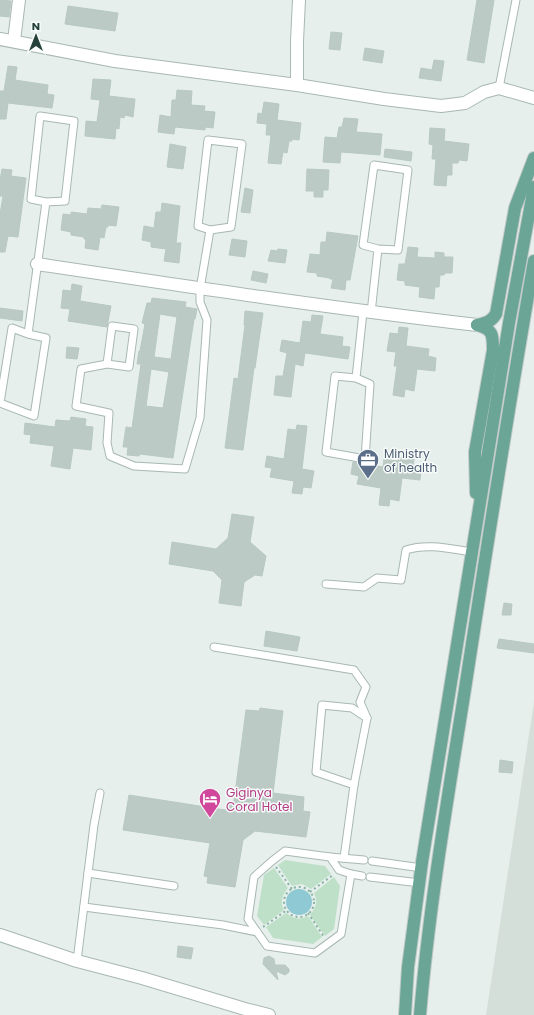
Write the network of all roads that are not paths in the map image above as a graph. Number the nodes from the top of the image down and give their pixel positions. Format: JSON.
{"nodes":[{"id":1,"x":19,"y":0,"type":"edge"},
{"id":2,"x":299,"y":0,"type":"edge"},
{"id":3,"x":516,"y":0,"type":"edge"},
{"id":4,"x":0,"y":39,"type":"edge"},
{"id":5,"x":14,"y":42,"type":"junction"},
{"id":6,"x":297,"y":85,"type":"junction"},
{"id":7,"x":499,"y":88,"type":"junction"},
{"id":8,"x":534,"y":98,"type":"edge"},
{"id":9,"x":534,"y":158,"type":"edge"},
{"id":10,"x":534,"y":187,"type":"edge"},
{"id":11,"x":46,"y":202,"type":"junction"},
{"id":12,"x":210,"y":230,"type":"junction"},
{"id":13,"x":378,"y":249,"type":"junction"},
{"id":14,"x":534,"y":261,"type":"edge"},
{"id":15,"x":38,"y":264,"type":"junction"},
{"id":16,"x":200,"y":289,"type":"junction"},
{"id":17,"x":367,"y":312,"type":"junction"},
{"id":18,"x":477,"y":325,"type":"junction"},
{"id":19,"x":28,"y":334,"type":"junction"},
{"id":20,"x":107,"y":364,"type":"junction"},
{"id":21,"x":356,"y":378,"type":"junction"},
{"id":22,"x":477,"y":524,"type":"junction"},
{"id":23,"x":473,"y":552,"type":"junction"},
{"id":24,"x":326,"y":584,"type":"dead end"},
{"id":25,"x":214,"y":647,"type":"dead end"},
{"id":26,"x":367,"y":718,"type":"junction"},
{"id":27,"x":354,"y":785,"type":"junction"},
{"id":28,"x":100,"y":793,"type":"dead end"},
{"id":29,"x":330,"y":857,"type":"junction"},
{"id":30,"x":344,"y":858,"type":"junction"},
{"id":31,"x":364,"y":860,"type":"dead end"},
{"id":32,"x":372,"y":861,"type":"dead end"},
{"id":33,"x":422,"y":868,"type":"junction"},
{"id":34,"x":88,"y":873,"type":"junction"},
{"id":35,"x":351,"y":874,"type":"junction"},
{"id":36,"x":420,"y":883,"type":"junction"},
{"id":37,"x":174,"y":886,"type":"dead end"},
{"id":38,"x":84,"y":907,"type":"junction"},
{"id":39,"x":257,"y":932,"type":"junction"},
{"id":40,"x":0,"y":935,"type":"edge"},
{"id":41,"x":77,"y":961,"type":"junction"},
{"id":42,"x":269,"y":1015,"type":"edge"},
{"id":43,"x":405,"y":1015,"type":"edge"},
{"id":44,"x":420,"y":1015,"type":"edge"}],
"edges":[{"from":1,"to":5,"type":"street"},
{"from":2,"to":6,"type":"street"},
{"from":3,"to":7,"type":"lane"},
{"from":4,"to":5,"type":"street"},
{"from":5,"to":6,"type":"street"},
{"from":6,"to":7,"type":"street"},
{"from":7,"to":8,"type":"street"},
{"from":9,"to":18,"type":"main road"},
{"from":10,"to":22,"type":"main road"},
{"from":11,"to":11,"type":"lane"},
{"from":11,"to":15,"type":"lane"},
{"from":12,"to":12,"type":"lane"},
{"from":12,"to":16,"type":"lane"},
{"from":13,"to":13,"type":"lane"},
{"from":13,"to":17,"type":"lane"},
{"from":14,"to":44,"type":"main road"},
{"from":15,"to":16,"type":"street"},
{"from":15,"to":19,"type":"lane"},
{"from":16,"to":17,"type":"street"},
{"from":16,"to":20,"type":"lane"},
{"from":17,"to":18,"type":"street"},
{"from":17,"to":21,"type":"lane"},
{"from":18,"to":22,"type":"main road"},
{"from":19,"to":19,"type":"lane"},
{"from":20,"to":20,"type":"lane"},
{"from":21,"to":21,"type":"lane"},
{"from":22,"to":23,"type":"main road"},
{"from":23,"to":24,"type":"lane"},
{"from":23,"to":33,"type":"main road"},
{"from":25,"to":26,"type":"lane"},
{"from":26,"to":27,"type":"lane"},
{"from":26,"to":27,"type":"lane"},
{"from":27,"to":30,"type":"lane"},
{"from":28,"to":34,"type":"lane"},
{"from":29,"to":30,"type":"lane"},
{"from":29,"to":35,"type":"lane"},
{"from":29,"to":39,"type":"lane"},
{"from":30,"to":31,"type":"lane"},
{"from":32,"to":33,"type":"lane"},
{"from":33,"to":36,"type":"main road"},
{"from":34,"to":37,"type":"lane"},
{"from":34,"to":38,"type":"lane"},
{"from":35,"to":36,"type":"lane"},
{"from":35,"to":39,"type":"lane"},
{"from":36,"to":43,"type":"main road"},
{"from":38,"to":39,"type":"lane"},
{"from":38,"to":41,"type":"lane"},
{"from":40,"to":41,"type":"street"},
{"from":41,"to":42,"type":"street"}]}
